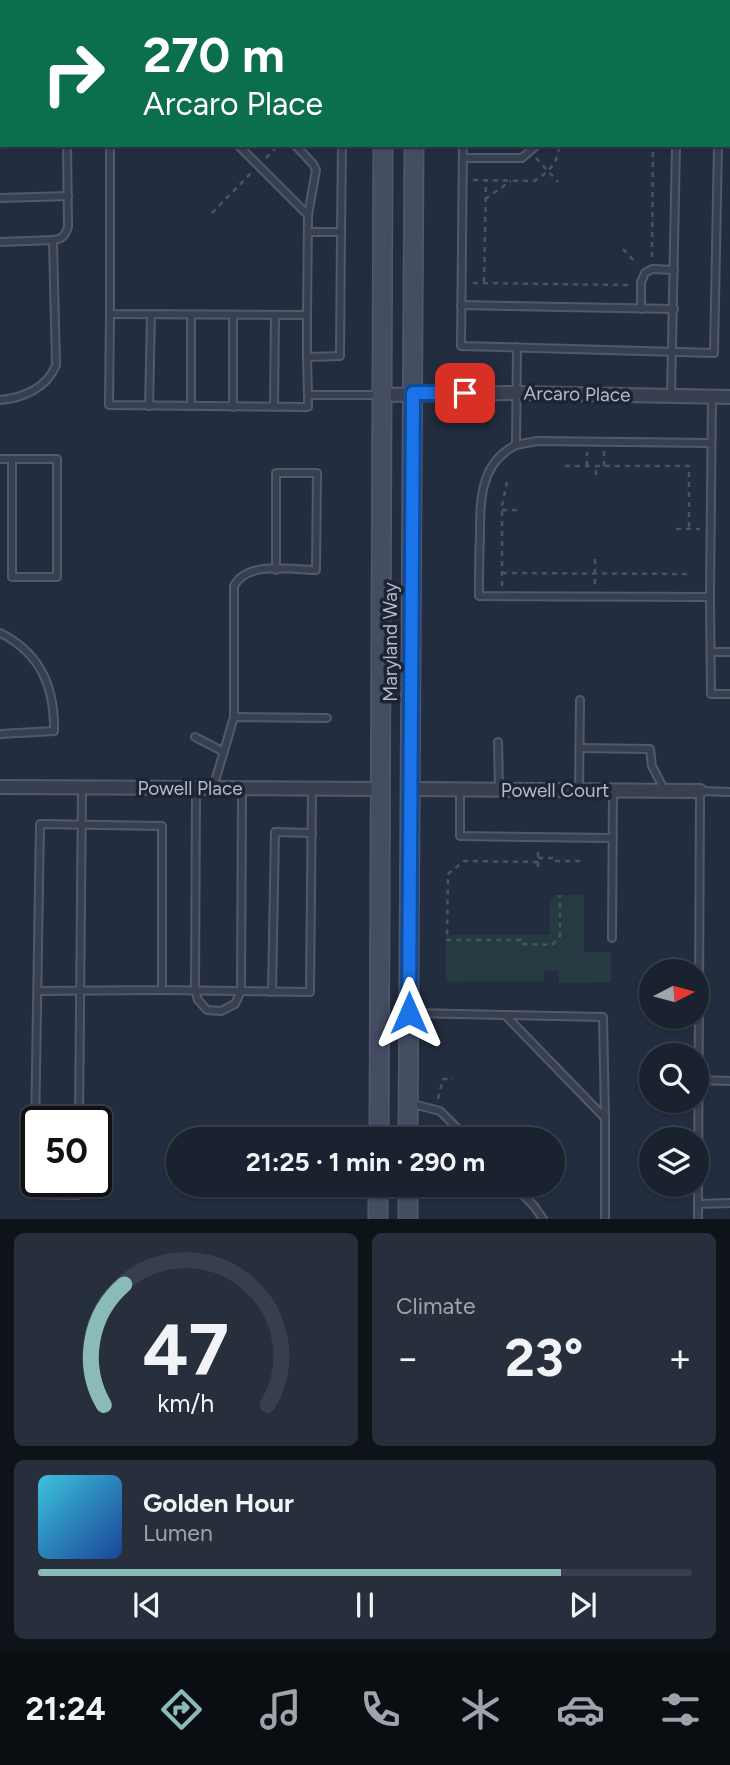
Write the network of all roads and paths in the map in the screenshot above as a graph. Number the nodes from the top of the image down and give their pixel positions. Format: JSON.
{"nodes":[{"id":1,"x":66,"y":147,"type":"edge"},
{"id":2,"x":110,"y":147,"type":"edge"},
{"id":3,"x":241,"y":147,"type":"edge"},
{"id":4,"x":277,"y":147,"type":"edge"},
{"id":5,"x":297,"y":147,"type":"edge"},
{"id":6,"x":342,"y":147,"type":"edge"},
{"id":7,"x":383,"y":147,"type":"edge"},
{"id":8,"x":414,"y":147,"type":"edge"},
{"id":9,"x":463,"y":147,"type":"edge"},
{"id":10,"x":535,"y":147,"type":"edge"},
{"id":11,"x":559,"y":147,"type":"edge"},
{"id":12,"x":653,"y":147,"type":"edge"},
{"id":13,"x":676,"y":147,"type":"edge"},
{"id":14,"x":718,"y":147,"type":"edge"},
{"id":15,"x":530,"y":152,"type":"junction"},
{"id":16,"x":463,"y":158,"type":"junction"},
{"id":17,"x":547,"y":170,"type":"junction"},
{"id":18,"x":462,"y":180,"type":"junction"},
{"id":19,"x":486,"y":180,"type":"junction"},
{"id":20,"x":510,"y":181,"type":"junction"},
{"id":21,"x":558,"y":182,"type":"dead end"},
{"id":22,"x":68,"y":196,"type":"junction"},
{"id":23,"x":0,"y":198,"type":"edge"},
{"id":24,"x":485,"y":199,"type":"junction"},
{"id":25,"x":212,"y":213,"type":"dead end"},
{"id":26,"x":308,"y":215,"type":"junction"},
{"id":27,"x":308,"y":232,"type":"junction"},
{"id":28,"x":341,"y":232,"type":"junction"},
{"id":29,"x":53,"y":240,"type":"junction"},
{"id":30,"x":0,"y":242,"type":"edge"},
{"id":31,"x":623,"y":249,"type":"dead end"},
{"id":32,"x":674,"y":270,"type":"junction"},
{"id":33,"x":648,"y":271,"type":"junction"},
{"id":34,"x":461,"y":282,"type":"junction"},
{"id":35,"x":484,"y":283,"type":"junction"},
{"id":36,"x":641,"y":285,"type":"junction"},
{"id":37,"x":461,"y":305,"type":"junction"},
{"id":38,"x":640,"y":309,"type":"junction"},
{"id":39,"x":674,"y":309,"type":"junction"},
{"id":40,"x":110,"y":314,"type":"junction"},
{"id":41,"x":151,"y":314,"type":"junction"},
{"id":42,"x":191,"y":314,"type":"junction"},
{"id":43,"x":233,"y":315,"type":"junction"},
{"id":44,"x":275,"y":315,"type":"junction"},
{"id":45,"x":307,"y":315,"type":"junction"},
{"id":46,"x":517,"y":347,"type":"junction"},
{"id":47,"x":672,"y":352,"type":"junction"},
{"id":48,"x":307,"y":357,"type":"junction"},
{"id":49,"x":413,"y":393,"type":"junction"},
{"id":50,"x":516,"y":393,"type":"junction"},
{"id":51,"x":308,"y":395,"type":"junction"},
{"id":52,"x":382,"y":395,"type":"junction"},
{"id":53,"x":671,"y":396,"type":"junction"},
{"id":54,"x":712,"y":396,"type":"junction"},
{"id":55,"x":730,"y":397,"type":"edge"},
{"id":56,"x":0,"y":400,"type":"edge"},
{"id":57,"x":149,"y":406,"type":"junction"},
{"id":58,"x":191,"y":406,"type":"junction"},
{"id":59,"x":233,"y":407,"type":"junction"},
{"id":60,"x":274,"y":407,"type":"junction"},
{"id":61,"x":587,"y":442,"type":"junction"},
{"id":62,"x":711,"y":443,"type":"junction"},
{"id":63,"x":516,"y":445,"type":"junction"},
{"id":64,"x":0,"y":459,"type":"edge"},
{"id":65,"x":12,"y":459,"type":"junction"},
{"id":66,"x":565,"y":466,"type":"dead end"},
{"id":67,"x":587,"y":466,"type":"junction"},
{"id":68,"x":596,"y":466,"type":"junction"},
{"id":69,"x":596,"y":475,"type":"dead end"},
{"id":70,"x":507,"y":482,"type":"dead end"},
{"id":71,"x":502,"y":510,"type":"junction"},
{"id":72,"x":517,"y":510,"type":"dead end"},
{"id":73,"x":676,"y":529,"type":"dead end"},
{"id":74,"x":688,"y":529,"type":"junction"},
{"id":75,"x":710,"y":529,"type":"junction"},
{"id":76,"x":595,"y":559,"type":"dead end"},
{"id":77,"x":276,"y":570,"type":"junction"},
{"id":78,"x":502,"y":573,"type":"junction"},
{"id":79,"x":595,"y":573,"type":"junction"},
{"id":80,"x":688,"y":574,"type":"dead end"},
{"id":81,"x":502,"y":597,"type":"junction"},
{"id":82,"x":595,"y":597,"type":"junction"},
{"id":83,"x":710,"y":597,"type":"junction"},
{"id":84,"x":0,"y":633,"type":"edge"},
{"id":85,"x":710,"y":652,"type":"junction"},
{"id":86,"x":730,"y":652,"type":"edge"},
{"id":87,"x":730,"y":694,"type":"edge"},
{"id":88,"x":580,"y":700,"type":"dead end"},
{"id":89,"x":234,"y":717,"type":"junction"},
{"id":90,"x":327,"y":718,"type":"dead end"},
{"id":91,"x":0,"y":734,"type":"edge"},
{"id":92,"x":195,"y":737,"type":"dead end"},
{"id":93,"x":498,"y":741,"type":"dead end"},
{"id":94,"x":580,"y":748,"type":"junction"},
{"id":95,"x":224,"y":752,"type":"junction"},
{"id":96,"x":0,"y":787,"type":"edge"},
{"id":97,"x":82,"y":787,"type":"junction"},
{"id":98,"x":196,"y":788,"type":"junction"},
{"id":99,"x":213,"y":788,"type":"junction"},
{"id":100,"x":242,"y":788,"type":"junction"},
{"id":101,"x":312,"y":789,"type":"junction"},
{"id":102,"x":380,"y":789,"type":"junction"},
{"id":103,"x":410,"y":789,"type":"junction"},
{"id":104,"x":460,"y":789,"type":"junction"},
{"id":105,"x":499,"y":790,"type":"junction"},
{"id":106,"x":579,"y":790,"type":"junction"},
{"id":107,"x":613,"y":790,"type":"junction"},
{"id":108,"x":665,"y":791,"type":"junction"},
{"id":109,"x":700,"y":791,"type":"junction"},
{"id":110,"x":730,"y":792,"type":"edge"},
{"id":111,"x":81,"y":824,"type":"junction"},
{"id":112,"x":312,"y":833,"type":"junction"},
{"id":113,"x":538,"y":837,"type":"junction"},
{"id":114,"x":613,"y":838,"type":"junction"},
{"id":115,"x":583,"y":861,"type":"dead end"},
{"id":116,"x":538,"y":863,"type":"junction"},
{"id":117,"x":560,"y":895,"type":"dead end"},
{"id":118,"x":612,"y":937,"type":"dead end"},
{"id":119,"x":162,"y":990,"type":"junction"},
{"id":120,"x":195,"y":990,"type":"junction"},
{"id":121,"x":38,"y":991,"type":"junction"},
{"id":122,"x":80,"y":991,"type":"junction"},
{"id":123,"x":241,"y":991,"type":"junction"},
{"id":124,"x":272,"y":992,"type":"junction"},
{"id":125,"x":409,"y":1013,"type":"junction"},
{"id":126,"x":505,"y":1015,"type":"junction"},
{"id":127,"x":698,"y":1043,"type":"edge"},
{"id":128,"x":453,"y":1079,"type":"dead end"},
{"id":129,"x":709,"y":1080,"type":"edge"},
{"id":130,"x":730,"y":1081,"type":"edge"},
{"id":131,"x":408,"y":1103,"type":"junction"},
{"id":132,"x":36,"y":1106,"type":"edge"},
{"id":133,"x":79,"y":1106,"type":"edge"},
{"id":134,"x":436,"y":1109,"type":"junction"},
{"id":135,"x":698,"y":1113,"type":"edge"},
{"id":136,"x":605,"y":1118,"type":"junction"},
{"id":137,"x":379,"y":1127,"type":"edge"},
{"id":138,"x":408,"y":1127,"type":"edge"},
{"id":139,"x":455,"y":1127,"type":"edge"},
{"id":140,"x":378,"y":1197,"type":"edge"},
{"id":141,"x":408,"y":1197,"type":"edge"},
{"id":142,"x":525,"y":1197,"type":"edge"},
{"id":143,"x":730,"y":1203,"type":"edge"},
{"id":144,"x":698,"y":1204,"type":"junction"},
{"id":145,"x":378,"y":1219,"type":"edge"},
{"id":146,"x":408,"y":1219,"type":"edge"},
{"id":147,"x":542,"y":1219,"type":"edge"},
{"id":148,"x":604,"y":1219,"type":"edge"},
{"id":149,"x":698,"y":1219,"type":"edge"}],
"edges":[{"from":1,"to":22,"type":"lane"},
{"from":2,"to":40,"type":"lane"},
{"from":3,"to":26,"type":"lane"},
{"from":4,"to":25,"type":"path"},
{"from":5,"to":26,"type":"lane"},
{"from":6,"to":28,"type":"lane"},
{"from":7,"to":52,"type":"main road","name":"Maryland Way"},
{"from":8,"to":49,"type":"main road","name":"Maryland Way"},
{"from":9,"to":16,"type":"lane"},
{"from":10,"to":15,"type":"lane"},
{"from":11,"to":17,"type":"path"},
{"from":12,"to":33,"type":"path"},
{"from":13,"to":32,"type":"lane"},
{"from":14,"to":47,"type":"lane"},
{"from":15,"to":16,"type":"lane"},
{"from":15,"to":17,"type":"path"},
{"from":16,"to":18,"type":"lane"},
{"from":17,"to":20,"type":"path"},
{"from":17,"to":21,"type":"path"},
{"from":18,"to":19,"type":"path"},
{"from":18,"to":34,"type":"lane"},
{"from":19,"to":20,"type":"path"},
{"from":19,"to":24,"type":"path"},
{"from":20,"to":24,"type":"path"},
{"from":22,"to":23,"type":"lane"},
{"from":22,"to":29,"type":"lane"},
{"from":24,"to":35,"type":"path"},
{"from":26,"to":27,"type":"lane"},
{"from":27,"to":28,"type":"lane"},
{"from":27,"to":45,"type":"lane"},
{"from":28,"to":48,"type":"lane"},
{"from":29,"to":30,"type":"lane"},
{"from":29,"to":56,"type":"lane"},
{"from":31,"to":33,"type":"path"},
{"from":32,"to":33,"type":"lane"},
{"from":32,"to":39,"type":"lane"},
{"from":33,"to":36,"type":"lane"},
{"from":34,"to":35,"type":"path"},
{"from":34,"to":37,"type":"lane"},
{"from":35,"to":36,"type":"path"},
{"from":36,"to":38,"type":"lane"},
{"from":37,"to":38,"type":"lane"},
{"from":37,"to":46,"type":"lane"},
{"from":38,"to":39,"type":"lane"},
{"from":39,"to":47,"type":"lane"},
{"from":40,"to":41,"type":"lane"},
{"from":40,"to":57,"type":"lane"},
{"from":41,"to":42,"type":"lane"},
{"from":41,"to":57,"type":"lane"},
{"from":42,"to":43,"type":"lane"},
{"from":42,"to":58,"type":"lane"},
{"from":43,"to":44,"type":"lane"},
{"from":43,"to":59,"type":"lane"},
{"from":44,"to":45,"type":"lane"},
{"from":44,"to":60,"type":"lane"},
{"from":45,"to":48,"type":"lane"},
{"from":46,"to":47,"type":"lane"},
{"from":46,"to":50,"type":"lane"},
{"from":47,"to":53,"type":"lane"},
{"from":48,"to":51,"type":"lane"},
{"from":49,"to":50,"type":"street","name":"Arcaro Place"},
{"from":49,"to":52,"type":"street","name":"Arcaro Place"},
{"from":49,"to":103,"type":"main road","name":"Maryland Way"},
{"from":50,"to":53,"type":"street","name":"Arcaro Place"},
{"from":50,"to":63,"type":"lane"},
{"from":51,"to":52,"type":"lane"},
{"from":51,"to":60,"type":"lane"},
{"from":52,"to":102,"type":"main road","name":"Maryland Way"},
{"from":53,"to":54,"type":"street","name":"Arcaro Place"},
{"from":54,"to":55,"type":"street","name":"Arcaro Place"},
{"from":54,"to":62,"type":"lane"},
{"from":57,"to":58,"type":"lane"},
{"from":58,"to":59,"type":"lane"},
{"from":59,"to":60,"type":"lane"},
{"from":61,"to":62,"type":"lane"},
{"from":61,"to":63,"type":"lane"},
{"from":61,"to":67,"type":"path"},
{"from":62,"to":75,"type":"lane"},
{"from":63,"to":81,"type":"lane"},
{"from":64,"to":65,"type":"lane"},
{"from":65,"to":65,"type":"lane"},
{"from":66,"to":67,"type":"path"},
{"from":67,"to":68,"type":"path"},
{"from":68,"to":69,"type":"path"},
{"from":68,"to":74,"type":"path"},
{"from":70,"to":71,"type":"path"},
{"from":71,"to":72,"type":"path"},
{"from":71,"to":78,"type":"path"},
{"from":73,"to":74,"type":"path"},
{"from":74,"to":75,"type":"path"},
{"from":75,"to":83,"type":"lane"},
{"from":76,"to":79,"type":"path"},
{"from":77,"to":77,"type":"lane"},
{"from":77,"to":89,"type":"lane"},
{"from":78,"to":79,"type":"path"},
{"from":78,"to":81,"type":"path"},
{"from":79,"to":80,"type":"path"},
{"from":79,"to":82,"type":"path"},
{"from":81,"to":82,"type":"lane"},
{"from":82,"to":83,"type":"lane"},
{"from":83,"to":85,"type":"lane"},
{"from":84,"to":91,"type":"lane"},
{"from":85,"to":86,"type":"lane"},
{"from":85,"to":87,"type":"lane"},
{"from":88,"to":94,"type":"lane"},
{"from":89,"to":90,"type":"lane"},
{"from":89,"to":95,"type":"lane"},
{"from":92,"to":95,"type":"lane"},
{"from":93,"to":105,"type":"lane"},
{"from":94,"to":106,"type":"lane"},
{"from":94,"to":108,"type":"lane"},
{"from":95,"to":99,"type":"lane"},
{"from":96,"to":97,"type":"street","name":"Powell Place"},
{"from":97,"to":98,"type":"street","name":"Powell Place"},
{"from":97,"to":111,"type":"lane"},
{"from":98,"to":99,"type":"street","name":"Powell Place"},
{"from":98,"to":120,"type":"lane"},
{"from":99,"to":100,"type":"street","name":"Powell Place"},
{"from":100,"to":101,"type":"street","name":"Powell Place"},
{"from":100,"to":123,"type":"lane"},
{"from":101,"to":102,"type":"street","name":"Powell Place"},
{"from":101,"to":112,"type":"lane"},
{"from":102,"to":103,"type":"main road"},
{"from":102,"to":137,"type":"main road","name":"Maryland Way"},
{"from":103,"to":104,"type":"street","name":"Powell Court"},
{"from":103,"to":125,"type":"main road","name":"Maryland Way"},
{"from":104,"to":105,"type":"street","name":"Powell Court"},
{"from":104,"to":113,"type":"lane"},
{"from":105,"to":106,"type":"street","name":"Powell Court"},
{"from":106,"to":107,"type":"street","name":"Powell Court"},
{"from":107,"to":108,"type":"street","name":"Powell Court"},
{"from":107,"to":114,"type":"lane"},
{"from":108,"to":109,"type":"street","name":"Powell Court"},
{"from":109,"to":110,"type":"lane"},
{"from":109,"to":127,"type":"lane"},
{"from":111,"to":119,"type":"lane"},
{"from":111,"to":121,"type":"lane"},
{"from":111,"to":122,"type":"lane"},
{"from":112,"to":124,"type":"lane"},
{"from":112,"to":124,"type":"lane"},
{"from":113,"to":114,"type":"lane"},
{"from":113,"to":116,"type":"path"},
{"from":114,"to":118,"type":"lane"},
{"from":115,"to":116,"type":"path"},
{"from":116,"to":117,"type":"path"},
{"from":119,"to":120,"type":"lane"},
{"from":119,"to":122,"type":"lane"},
{"from":120,"to":123,"type":"lane"},
{"from":120,"to":123,"type":"lane"},
{"from":121,"to":122,"type":"lane"},
{"from":121,"to":132,"type":"lane"},
{"from":122,"to":133,"type":"lane"},
{"from":123,"to":124,"type":"lane"},
{"from":125,"to":126,"type":"lane"},
{"from":125,"to":131,"type":"main road","name":"Maryland Way"},
{"from":126,"to":136,"type":"lane"},
{"from":126,"to":136,"type":"lane"},
{"from":128,"to":134,"type":"path"},
{"from":129,"to":130,"type":"lane"},
{"from":131,"to":134,"type":"lane"},
{"from":131,"to":138,"type":"main road","name":"Maryland Way"},
{"from":134,"to":139,"type":"lane"},
{"from":135,"to":144,"type":"lane"},
{"from":136,"to":148,"type":"lane"},
{"from":140,"to":145,"type":"main road"},
{"from":141,"to":146,"type":"main road"},
{"from":142,"to":147,"type":"lane"},
{"from":143,"to":144,"type":"lane"},
{"from":144,"to":149,"type":"lane"}]}
